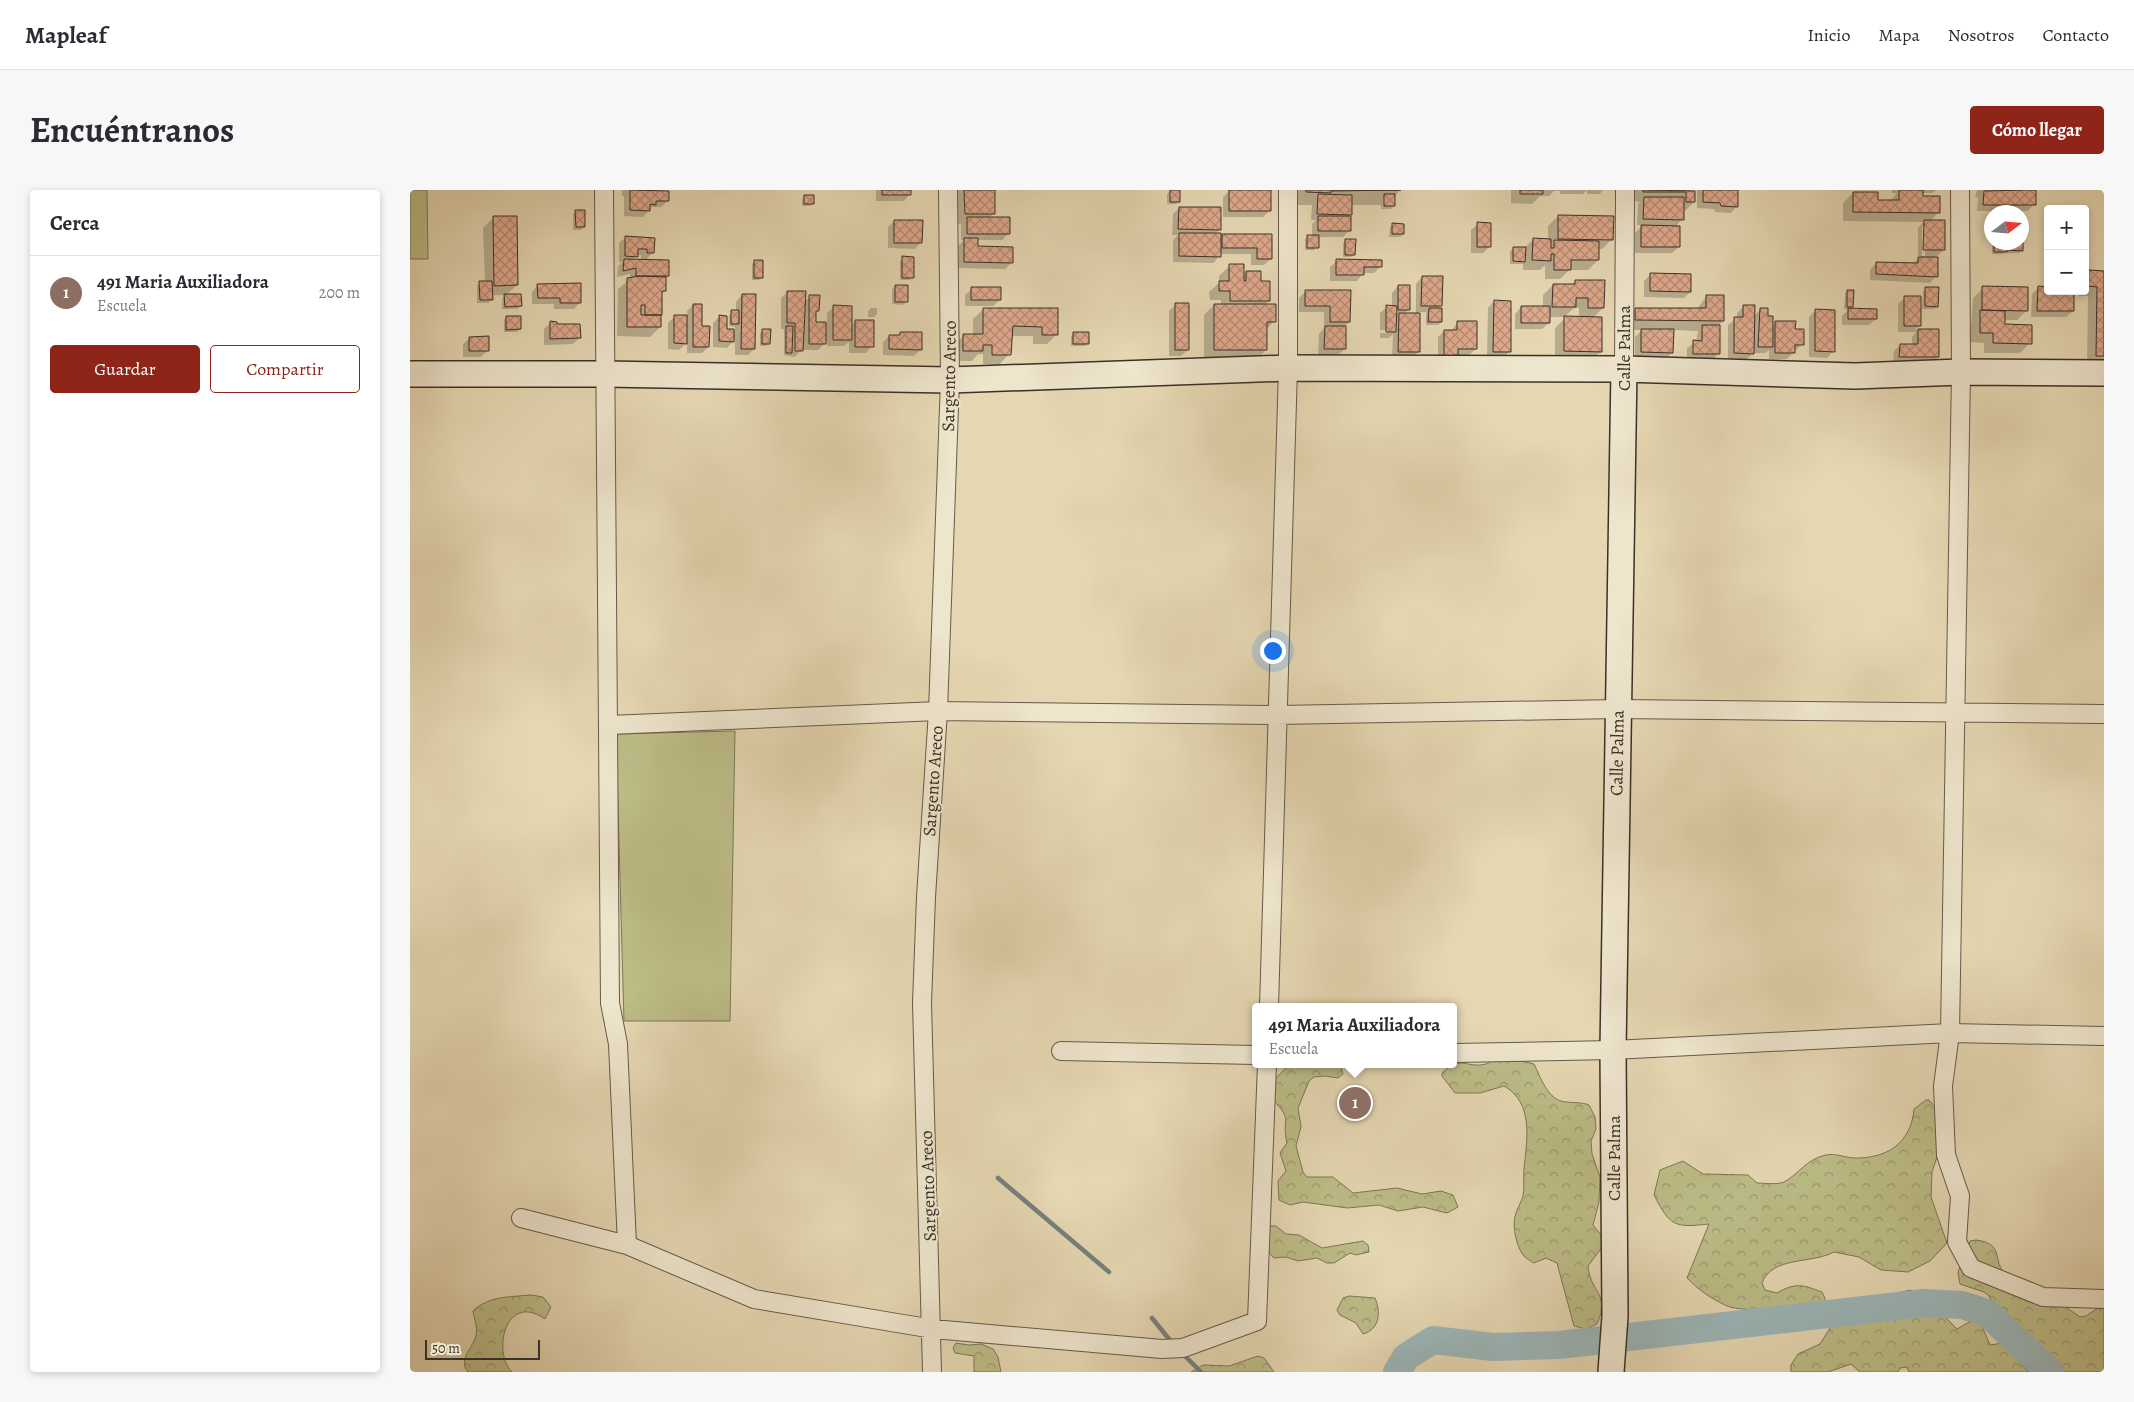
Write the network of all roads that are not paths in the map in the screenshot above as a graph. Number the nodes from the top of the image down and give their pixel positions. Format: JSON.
{"nodes":[{"id":1,"x":604,"y":190,"type":"edge"},
{"id":2,"x":948,"y":190,"type":"edge"},
{"id":3,"x":1288,"y":190,"type":"edge"},
{"id":4,"x":1625,"y":190,"type":"edge"},
{"id":5,"x":1960,"y":190,"type":"edge"},
{"id":6,"x":1288,"y":368,"type":"junction"},
{"id":7,"x":1624,"y":369,"type":"junction"},
{"id":8,"x":1961,"y":372,"type":"junction"},
{"id":9,"x":410,"y":374,"type":"edge"},
{"id":10,"x":605,"y":374,"type":"junction"},
{"id":11,"x":2104,"y":374,"type":"edge"},
{"id":12,"x":950,"y":380,"type":"junction"},
{"id":13,"x":1617,"y":709,"type":"junction"},
{"id":14,"x":1955,"y":711,"type":"junction"},
{"id":15,"x":938,"y":712,"type":"junction"},
{"id":16,"x":2104,"y":714,"type":"edge"},
{"id":17,"x":1278,"y":715,"type":"junction"},
{"id":18,"x":609,"y":725,"type":"junction"},
{"id":19,"x":1268,"y":1003,"type":"edge"},
{"id":20,"x":1950,"y":1033,"type":"junction"},
{"id":21,"x":2104,"y":1036,"type":"edge"},
{"id":22,"x":1613,"y":1050,"type":"junction"},
{"id":23,"x":1061,"y":1051,"type":"dead end"},
{"id":24,"x":1457,"y":1053,"type":"edge"},
{"id":25,"x":1252,"y":1055,"type":"edge"},
{"id":26,"x":1267,"y":1068,"type":"edge"},
{"id":27,"x":522,"y":1218,"type":"dead end"},
{"id":28,"x":627,"y":1245,"type":"junction"},
{"id":29,"x":2104,"y":1299,"type":"edge"},
{"id":30,"x":933,"y":1329,"type":"junction"},
{"id":31,"x":1612,"y":1365,"type":"edge"},
{"id":32,"x":932,"y":1372,"type":"edge"}],
"edges":[{"from":1,"to":10,"type":"street"},
{"from":2,"to":12,"type":"street","name":"Sargento Areco"},
{"from":3,"to":6,"type":"street"},
{"from":4,"to":7,"type":"street","name":"Calle Palma"},
{"from":5,"to":8,"type":"street"},
{"from":6,"to":7,"type":"street"},
{"from":6,"to":12,"type":"street"},
{"from":6,"to":17,"type":"street"},
{"from":7,"to":8,"type":"street"},
{"from":7,"to":13,"type":"street","name":"Calle Palma"},
{"from":8,"to":11,"type":"street"},
{"from":8,"to":14,"type":"street"},
{"from":9,"to":10,"type":"street"},
{"from":10,"to":12,"type":"street"},
{"from":10,"to":18,"type":"street"},
{"from":12,"to":15,"type":"street","name":"Sargento Areco"},
{"from":13,"to":14,"type":"street"},
{"from":13,"to":17,"type":"street"},
{"from":13,"to":22,"type":"street","name":"Calle Palma"},
{"from":14,"to":16,"type":"street"},
{"from":14,"to":20,"type":"street"},
{"from":15,"to":17,"type":"street"},
{"from":15,"to":18,"type":"street"},
{"from":15,"to":30,"type":"street","name":"Sargento Areco"},
{"from":17,"to":19,"type":"street"},
{"from":18,"to":28,"type":"street"},
{"from":20,"to":21,"type":"street"},
{"from":20,"to":22,"type":"street"},
{"from":20,"to":29,"type":"street"},
{"from":22,"to":24,"type":"street"},
{"from":22,"to":31,"type":"street","name":"Calle Palma"},
{"from":23,"to":25,"type":"street"},
{"from":26,"to":30,"type":"street"},
{"from":27,"to":28,"type":"street"},
{"from":28,"to":30,"type":"street"},
{"from":30,"to":32,"type":"street","name":"Sargento Areco"}]}
